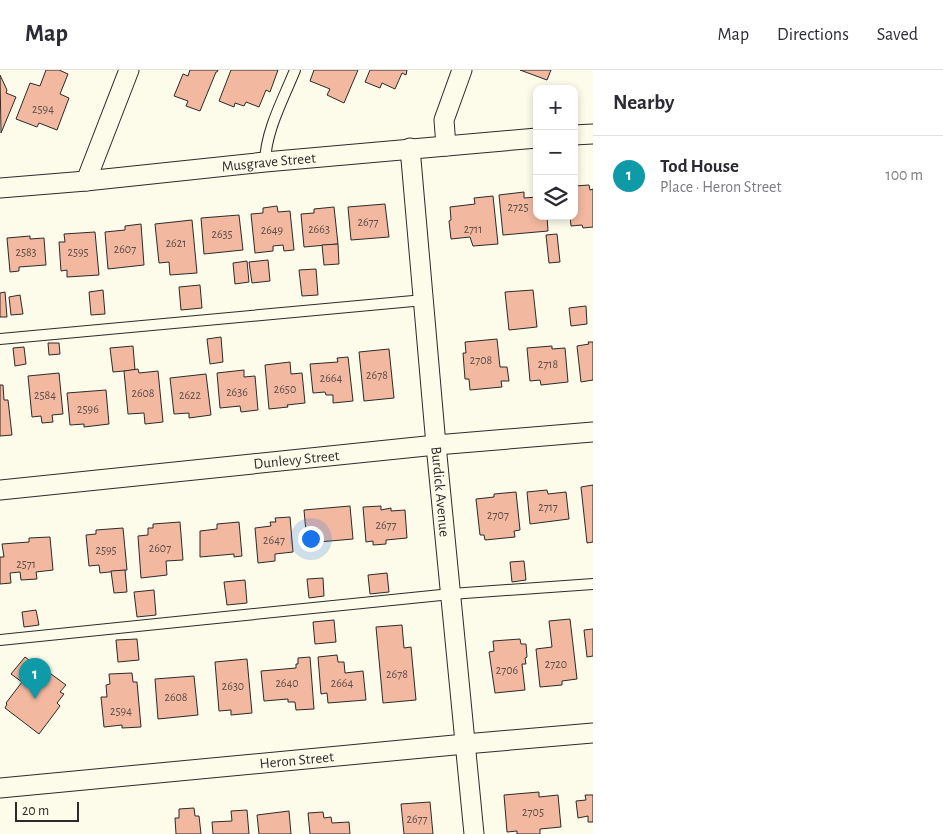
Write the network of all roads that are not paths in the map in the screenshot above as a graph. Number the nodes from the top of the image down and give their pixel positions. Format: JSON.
{"nodes":[{"id":1,"x":129,"y":70,"type":"edge"},
{"id":2,"x":295,"y":70,"type":"edge"},
{"id":3,"x":462,"y":70,"type":"edge"},
{"id":4,"x":593,"y":134,"type":"edge"},
{"id":5,"x":578,"y":135,"type":"edge"},
{"id":6,"x":533,"y":138,"type":"edge"},
{"id":7,"x":446,"y":146,"type":"junction"},
{"id":8,"x":410,"y":148,"type":"junction"},
{"id":9,"x":264,"y":162,"type":"junction"},
{"id":10,"x":86,"y":181,"type":"junction"},
{"id":11,"x":0,"y":188,"type":"edge"},
{"id":12,"x":424,"y":300,"type":"junction"},
{"id":13,"x":0,"y":339,"type":"edge"},
{"id":14,"x":593,"y":432,"type":"edge"},
{"id":15,"x":436,"y":445,"type":"junction"},
{"id":16,"x":0,"y":490,"type":"edge"},
{"id":17,"x":593,"y":584,"type":"edge"},
{"id":18,"x":451,"y":594,"type":"junction"},
{"id":19,"x":0,"y":640,"type":"edge"},
{"id":20,"x":593,"y":733,"type":"edge"},
{"id":21,"x":465,"y":744,"type":"junction"},
{"id":22,"x":0,"y":788,"type":"edge"},
{"id":23,"x":474,"y":834,"type":"edge"}],
"edges":[{"from":1,"to":10,"type":"street"},
{"from":2,"to":9,"type":"lane"},
{"from":3,"to":7,"type":"street"},
{"from":4,"to":5,"type":"street"},
{"from":6,"to":7,"type":"street","name":"Musgrave Street"},
{"from":7,"to":8,"type":"street","name":"Musgrave Street"},
{"from":8,"to":9,"type":"street","name":"Musgrave Street"},
{"from":8,"to":12,"type":"street","name":"Burdick Avenue"},
{"from":9,"to":10,"type":"street","name":"Musgrave Street"},
{"from":10,"to":11,"type":"street","name":"Musgrave Street"},
{"from":12,"to":13,"type":"lane"},
{"from":12,"to":15,"type":"street","name":"Burdick Avenue"},
{"from":14,"to":15,"type":"street","name":"Dunlevy Street"},
{"from":15,"to":16,"type":"street","name":"Dunlevy Street"},
{"from":15,"to":18,"type":"street","name":"Burdick Avenue"},
{"from":17,"to":18,"type":"lane"},
{"from":18,"to":19,"type":"lane"},
{"from":18,"to":21,"type":"street","name":"Burdick Avenue"},
{"from":20,"to":21,"type":"street","name":"Heron Street"},
{"from":21,"to":22,"type":"street","name":"Heron Street"},
{"from":21,"to":23,"type":"street","name":"Burdick Avenue"}]}
